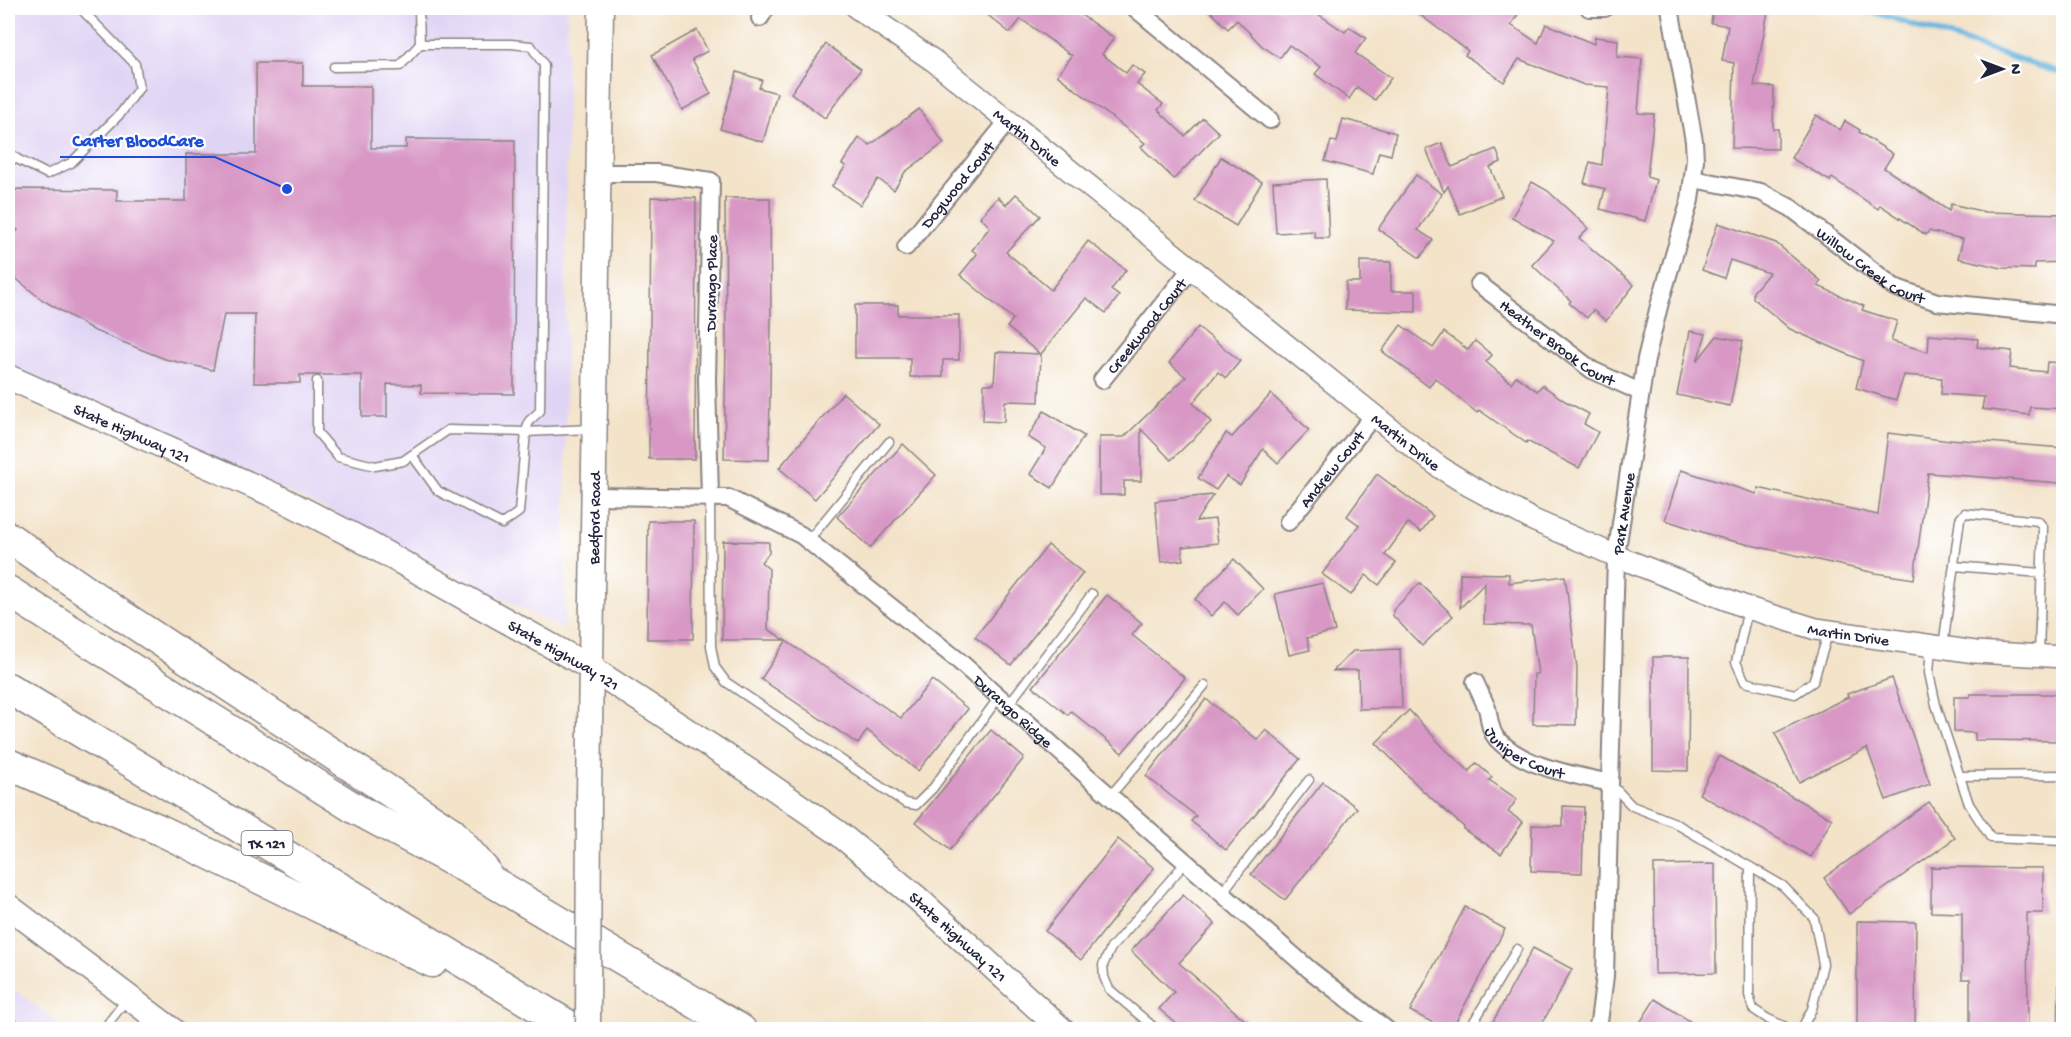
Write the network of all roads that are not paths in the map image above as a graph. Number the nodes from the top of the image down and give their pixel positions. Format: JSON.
{"nodes":[{"id":1,"x":80,"y":8,"type":"edge"},
{"id":2,"x":419,"y":8,"type":"edge"},
{"id":3,"x":601,"y":8,"type":"edge"},
{"id":4,"x":857,"y":8,"type":"edge"},
{"id":5,"x":1135,"y":8,"type":"edge"},
{"id":6,"x":1589,"y":8,"type":"edge"},
{"id":7,"x":1605,"y":8,"type":"edge"},
{"id":8,"x":1670,"y":8,"type":"edge"},
{"id":9,"x":420,"y":44,"type":"junction"},
{"id":10,"x":334,"y":67,"type":"dead end"},
{"id":11,"x":1270,"y":120,"type":"dead end"},
{"id":12,"x":1008,"y":121,"type":"junction"},
{"id":13,"x":8,"y":151,"type":"edge"},
{"id":14,"x":599,"y":173,"type":"junction"},
{"id":15,"x":1694,"y":179,"type":"junction"},
{"id":16,"x":906,"y":247,"type":"dead end"},
{"id":17,"x":1191,"y":269,"type":"junction"},
{"id":18,"x":1479,"y":284,"type":"dead end"},
{"id":19,"x":2064,"y":315,"type":"edge"},
{"id":20,"x":8,"y":376,"type":"edge"},
{"id":21,"x":1102,"y":380,"type":"dead end"},
{"id":22,"x":317,"y":381,"type":"dead end"},
{"id":23,"x":1640,"y":392,"type":"junction"},
{"id":24,"x":1374,"y":416,"type":"junction"},
{"id":25,"x":595,"y":429,"type":"junction"},
{"id":26,"x":526,"y":432,"type":"junction"},
{"id":27,"x":889,"y":442,"type":"dead end"},
{"id":28,"x":412,"y":455,"type":"junction"},
{"id":29,"x":594,"y":496,"type":"junction"},
{"id":30,"x":710,"y":498,"type":"junction"},
{"id":31,"x":1288,"y":522,"type":"dead end"},
{"id":32,"x":8,"y":537,"type":"edge"},
{"id":33,"x":808,"y":541,"type":"junction"},
{"id":34,"x":1616,"y":556,"type":"junction"},
{"id":35,"x":1954,"y":566,"type":"junction"},
{"id":36,"x":2042,"y":573,"type":"junction"},
{"id":37,"x":8,"y":591,"type":"edge"},
{"id":38,"x":1092,"y":594,"type":"dead end"},
{"id":39,"x":1748,"y":608,"type":"junction"},
{"id":40,"x":1829,"y":631,"type":"junction"},
{"id":41,"x":1937,"y":647,"type":"junction"},
{"id":42,"x":2039,"y":656,"type":"junction"},
{"id":43,"x":2064,"y":657,"type":"edge"},
{"id":44,"x":591,"y":668,"type":"junction"},
{"id":45,"x":1475,"y":682,"type":"dead end"},
{"id":46,"x":1205,"y":685,"type":"dead end"},
{"id":47,"x":8,"y":688,"type":"edge"},
{"id":48,"x":1004,"y":701,"type":"junction"},
{"id":49,"x":8,"y":764,"type":"edge"},
{"id":50,"x":2064,"y":775,"type":"edge"},
{"id":51,"x":1961,"y":776,"type":"junction"},
{"id":52,"x":1309,"y":780,"type":"dead end"},
{"id":53,"x":1610,"y":783,"type":"junction"},
{"id":54,"x":1110,"y":796,"type":"junction"},
{"id":55,"x":2064,"y":841,"type":"edge"},
{"id":56,"x":1186,"y":862,"type":"junction"},
{"id":57,"x":1750,"y":867,"type":"junction"},
{"id":58,"x":498,"y":885,"type":"junction"},
{"id":59,"x":1222,"y":893,"type":"junction"},
{"id":60,"x":8,"y":906,"type":"edge"},
{"id":61,"x":2064,"y":942,"type":"edge"},
{"id":62,"x":1516,"y":949,"type":"dead end"},
{"id":63,"x":129,"y":997,"type":"junction"},
{"id":64,"x":525,"y":999,"type":"junction"},
{"id":65,"x":8,"y":1020,"type":"edge"},
{"id":66,"x":20,"y":1029,"type":"edge"},
{"id":67,"x":103,"y":1029,"type":"edge"},
{"id":68,"x":172,"y":1029,"type":"edge"},
{"id":69,"x":576,"y":1029,"type":"edge"},
{"id":70,"x":588,"y":1029,"type":"edge"},
{"id":71,"x":741,"y":1029,"type":"edge"},
{"id":72,"x":1062,"y":1029,"type":"edge"},
{"id":73,"x":1157,"y":1029,"type":"edge"},
{"id":74,"x":1387,"y":1029,"type":"edge"},
{"id":75,"x":1469,"y":1029,"type":"edge"},
{"id":76,"x":1596,"y":1029,"type":"edge"},
{"id":77,"x":1792,"y":1029,"type":"edge"},
{"id":78,"x":1801,"y":1029,"type":"edge"},
{"id":79,"x":2063,"y":1029,"type":"edge"}],
"edges":[{"from":1,"to":13,"type":"lane"},
{"from":2,"to":9,"type":"lane"},
{"from":3,"to":14,"type":"main road","name":"Bedford Road"},
{"from":4,"to":12,"type":"street","name":"Martin Drive"},
{"from":5,"to":11,"type":"street"},
{"from":6,"to":7,"type":"street"},
{"from":8,"to":15,"type":"street","name":"Park Avenue"},
{"from":9,"to":10,"type":"lane"},
{"from":9,"to":26,"type":"lane"},
{"from":12,"to":16,"type":"street","name":"Dogwood Court"},
{"from":12,"to":17,"type":"street","name":"Martin Drive"},
{"from":14,"to":25,"type":"main road","name":"Bedford Road"},
{"from":14,"to":30,"type":"street","name":"Durango Place"},
{"from":15,"to":19,"type":"street","name":"Willow Creek Court"},
{"from":15,"to":23,"type":"street","name":"Park Avenue"},
{"from":17,"to":21,"type":"street","name":"Creekwood Court"},
{"from":17,"to":24,"type":"street","name":"Martin Drive"},
{"from":18,"to":23,"type":"street","name":"Heather Brook Court"},
{"from":20,"to":44,"type":"main road","name":"State Highway 121"},
{"from":22,"to":28,"type":"lane"},
{"from":23,"to":34,"type":"street","name":"Park Avenue"},
{"from":24,"to":31,"type":"street","name":"Andrew Court"},
{"from":24,"to":34,"type":"street","name":"Martin Drive"},
{"from":25,"to":26,"type":"lane"},
{"from":25,"to":29,"type":"main road","name":"Bedford Road"},
{"from":26,"to":28,"type":"lane"},
{"from":26,"to":28,"type":"lane"},
{"from":27,"to":33,"type":"lane"},
{"from":29,"to":30,"type":"street","name":"Durango Ridge"},
{"from":29,"to":44,"type":"main road","name":"Bedford Road"},
{"from":30,"to":33,"type":"street","name":"Durango Ridge"},
{"from":30,"to":48,"type":"lane"},
{"from":32,"to":58,"type":"highway"},
{"from":33,"to":48,"type":"street","name":"Durango Ridge"},
{"from":34,"to":39,"type":"street","name":"Martin Drive"},
{"from":34,"to":53,"type":"street","name":"Park Avenue"},
{"from":35,"to":36,"type":"lane"},
{"from":35,"to":36,"type":"lane"},
{"from":35,"to":41,"type":"lane"},
{"from":36,"to":42,"type":"lane"},
{"from":37,"to":58,"type":"highway"},
{"from":38,"to":48,"type":"lane"},
{"from":39,"to":40,"type":"street","name":"Martin Drive"},
{"from":39,"to":40,"type":"lane"},
{"from":40,"to":41,"type":"street","name":"Martin Drive"},
{"from":41,"to":42,"type":"street","name":"Martin Drive"},
{"from":41,"to":51,"type":"lane"},
{"from":42,"to":43,"type":"street","name":"Martin Drive"},
{"from":44,"to":70,"type":"main road","name":"Bedford Road","bridge":true},
{"from":44,"to":72,"type":"main road","name":"State Highway 121"},
{"from":45,"to":53,"type":"street","name":"Juniper Court"},
{"from":46,"to":54,"type":"lane"},
{"from":47,"to":64,"type":"highway","number":"TX 121"},
{"from":48,"to":54,"type":"street","name":"Durango Ridge"},
{"from":49,"to":64,"type":"highway"},
{"from":50,"to":51,"type":"lane"},
{"from":51,"to":55,"type":"lane"},
{"from":52,"to":59,"type":"lane"},
{"from":53,"to":57,"type":"lane"},
{"from":53,"to":76,"type":"street","name":"Park Avenue"},
{"from":54,"to":56,"type":"street","name":"Durango Ridge"},
{"from":56,"to":59,"type":"street","name":"Durango Ridge"},
{"from":56,"to":73,"type":"lane"},
{"from":57,"to":77,"type":"lane"},
{"from":57,"to":78,"type":"lane"},
{"from":58,"to":71,"type":"highway"},
{"from":59,"to":74,"type":"street","name":"Durango Ridge"},
{"from":60,"to":63,"type":"main road"},
{"from":61,"to":79,"type":"lane"},
{"from":62,"to":75,"type":"lane"},
{"from":63,"to":67,"type":"lane"},
{"from":63,"to":68,"type":"main road"},
{"from":64,"to":69,"type":"highway","number":"TX 121"},
{"from":65,"to":66,"type":"lane"}]}
